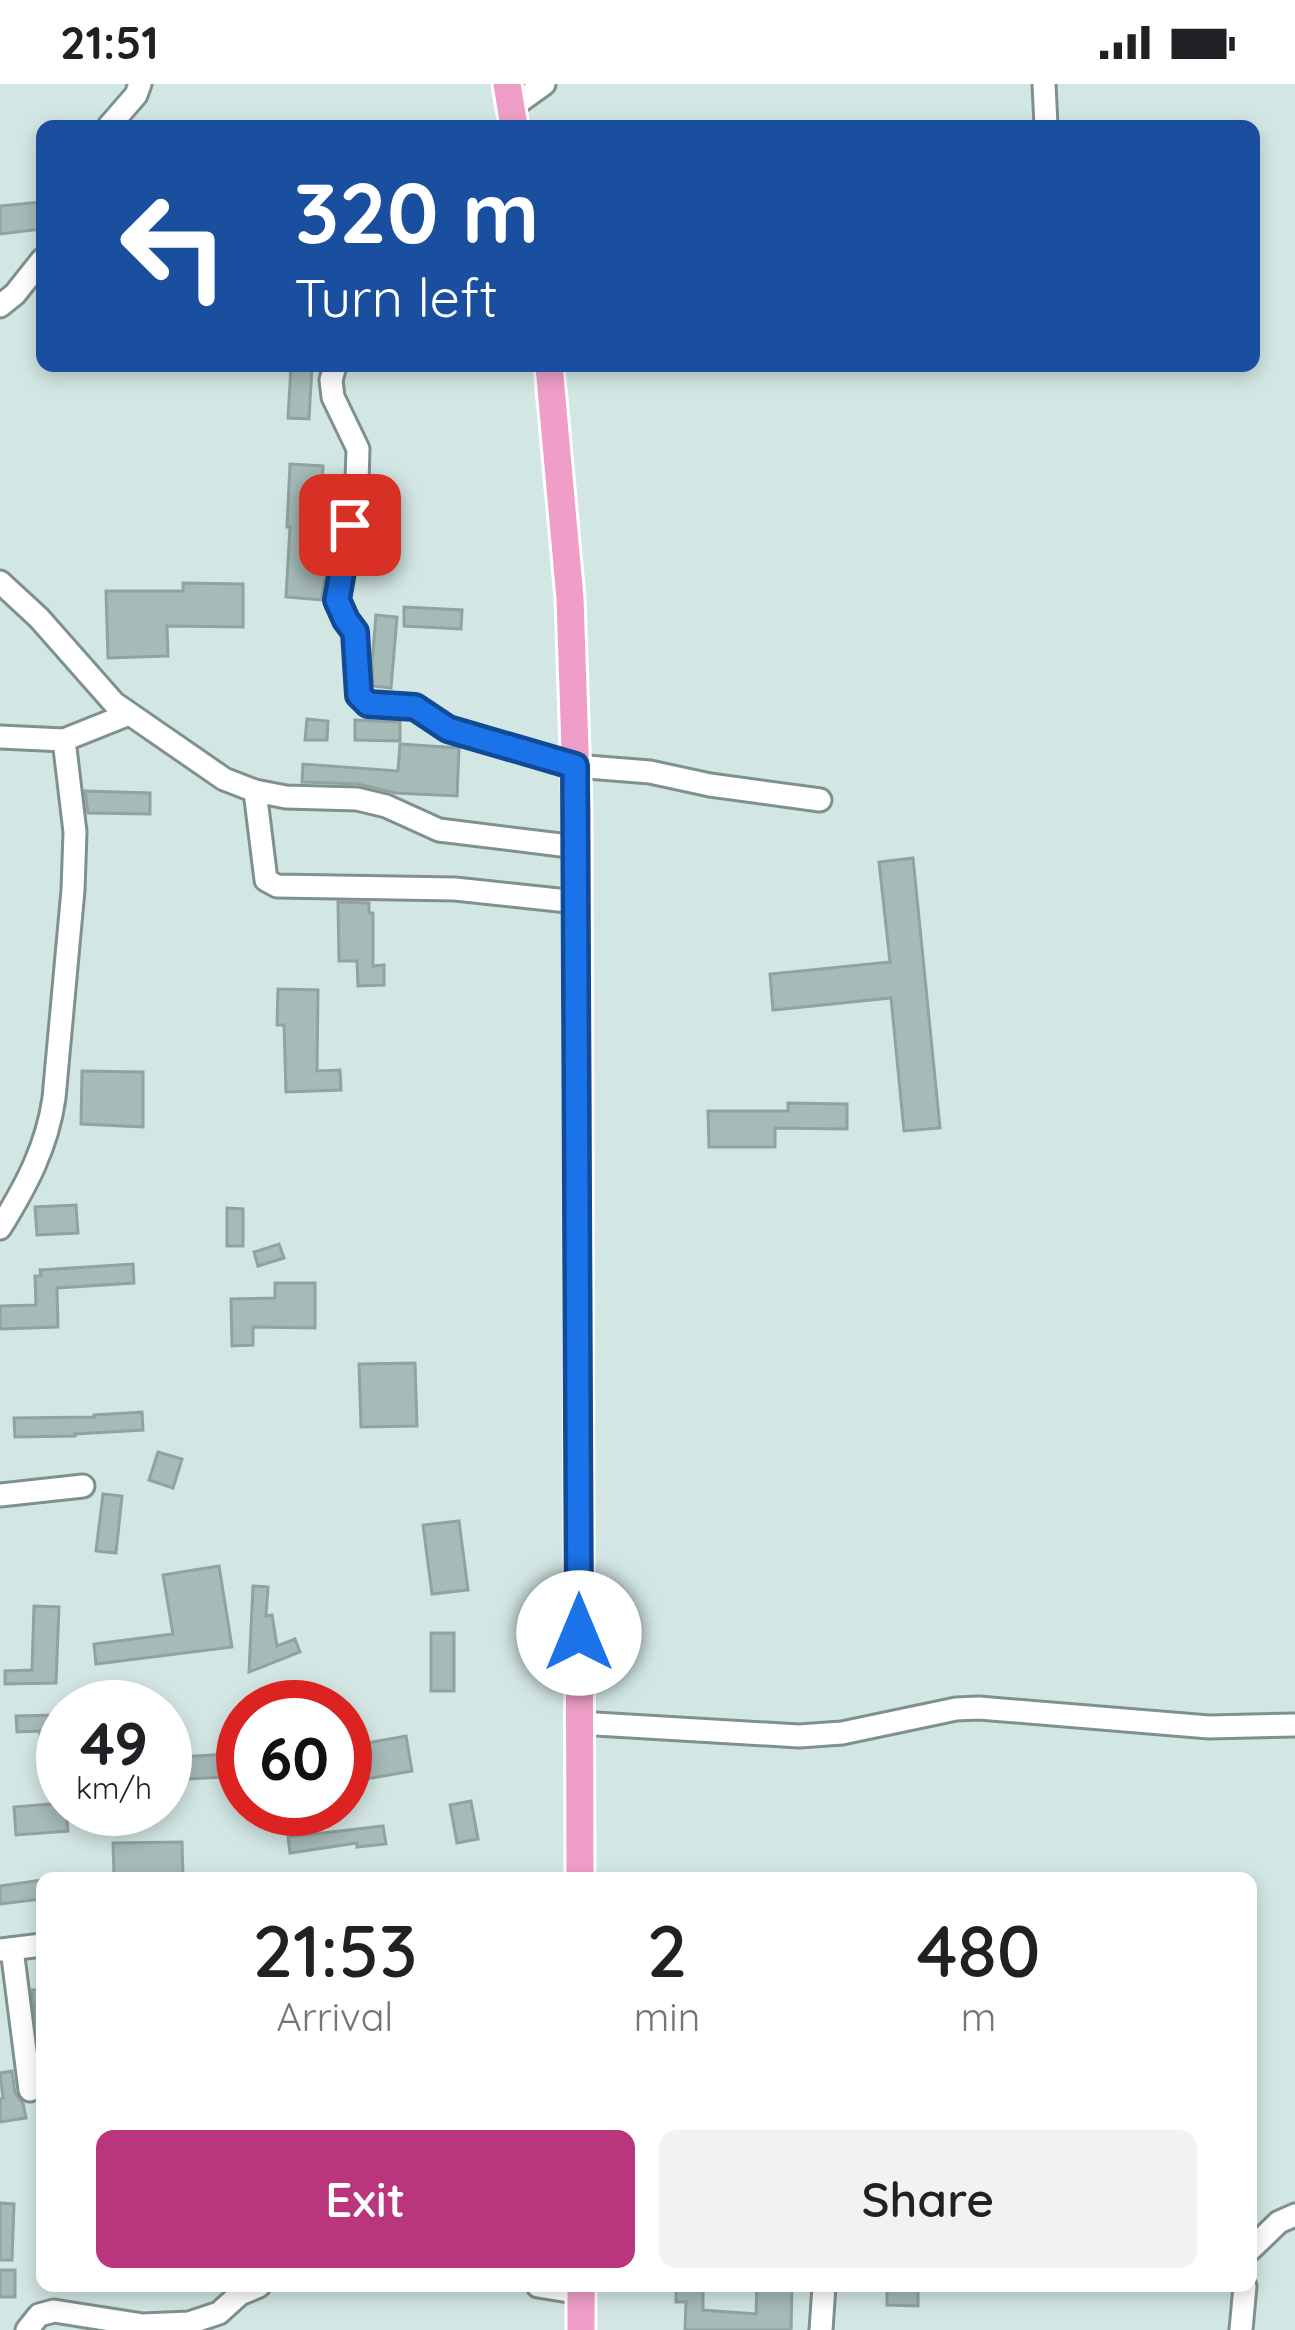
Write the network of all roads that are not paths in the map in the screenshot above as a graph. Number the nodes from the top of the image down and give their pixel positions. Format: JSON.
{"nodes":[{"id":1,"x":140,"y":84,"type":"edge"},
{"id":2,"x":544,"y":84,"type":"edge"},
{"id":3,"x":1044,"y":84,"type":"edge"},
{"id":4,"x":511,"y":106,"type":"edge"},
{"id":5,"x":114,"y":120,"type":"edge"},
{"id":6,"x":1046,"y":120,"type":"edge"},
{"id":7,"x":36,"y":268,"type":"edge"},
{"id":8,"x":0,"y":306,"type":"edge"},
{"id":9,"x":333,"y":372,"type":"edge"},
{"id":10,"x":550,"y":372,"type":"edge"},
{"id":11,"x":0,"y":582,"type":"edge"},
{"id":12,"x":129,"y":713,"type":"junction"},
{"id":13,"x":0,"y":737,"type":"edge"},
{"id":14,"x":64,"y":740,"type":"junction"},
{"id":15,"x":575,"y":766,"type":"junction"},
{"id":16,"x":255,"y":790,"type":"junction"},
{"id":17,"x":820,"y":800,"type":"dead end"},
{"id":18,"x":577,"y":847,"type":"junction"},
{"id":19,"x":577,"y":902,"type":"junction"},
{"id":20,"x":0,"y":1228,"type":"edge"},
{"id":21,"x":83,"y":1486,"type":"dead end"},
{"id":22,"x":0,"y":1495,"type":"edge"},
{"id":23,"x":579,"y":1724,"type":"junction"},
{"id":24,"x":1295,"y":1725,"type":"edge"},
{"id":25,"x":580,"y":1872,"type":"edge"},
{"id":26,"x":36,"y":1947,"type":"edge"},
{"id":27,"x":6,"y":1950,"type":"edge"},
{"id":28,"x":30,"y":2090,"type":"dead end"},
{"id":29,"x":1295,"y":2216,"type":"edge"},
{"id":30,"x":1257,"y":2243,"type":"edge"},
{"id":31,"x":245,"y":2292,"type":"edge"},
{"id":32,"x":581,"y":2292,"type":"edge"},
{"id":33,"x":824,"y":2292,"type":"edge"},
{"id":34,"x":1244,"y":2292,"type":"edge"},
{"id":35,"x":27,"y":2330,"type":"edge"},
{"id":36,"x":581,"y":2330,"type":"edge"},
{"id":37,"x":821,"y":2330,"type":"edge"},
{"id":38,"x":1241,"y":2330,"type":"edge"}],
"edges":[{"from":1,"to":5,"type":"street"},
{"from":2,"to":4,"type":"street"},
{"from":3,"to":6,"type":"street"},
{"from":7,"to":8,"type":"street"},
{"from":9,"to":15,"type":"street"},
{"from":10,"to":15,"type":"main road"},
{"from":11,"to":12,"type":"street"},
{"from":12,"to":14,"type":"street"},
{"from":12,"to":16,"type":"street"},
{"from":13,"to":14,"type":"street"},
{"from":14,"to":20,"type":"street"},
{"from":15,"to":17,"type":"street"},
{"from":15,"to":18,"type":"main road"},
{"from":16,"to":18,"type":"street"},
{"from":16,"to":19,"type":"street"},
{"from":18,"to":19,"type":"main road"},
{"from":19,"to":23,"type":"main road"},
{"from":21,"to":22,"type":"street"},
{"from":23,"to":24,"type":"street"},
{"from":23,"to":25,"type":"main road"},
{"from":26,"to":27,"type":"street"},
{"from":27,"to":28,"type":"street"},
{"from":29,"to":30,"type":"street"},
{"from":31,"to":35,"type":"street"},
{"from":32,"to":36,"type":"main road"},
{"from":33,"to":37,"type":"street"},
{"from":34,"to":38,"type":"street"}]}
